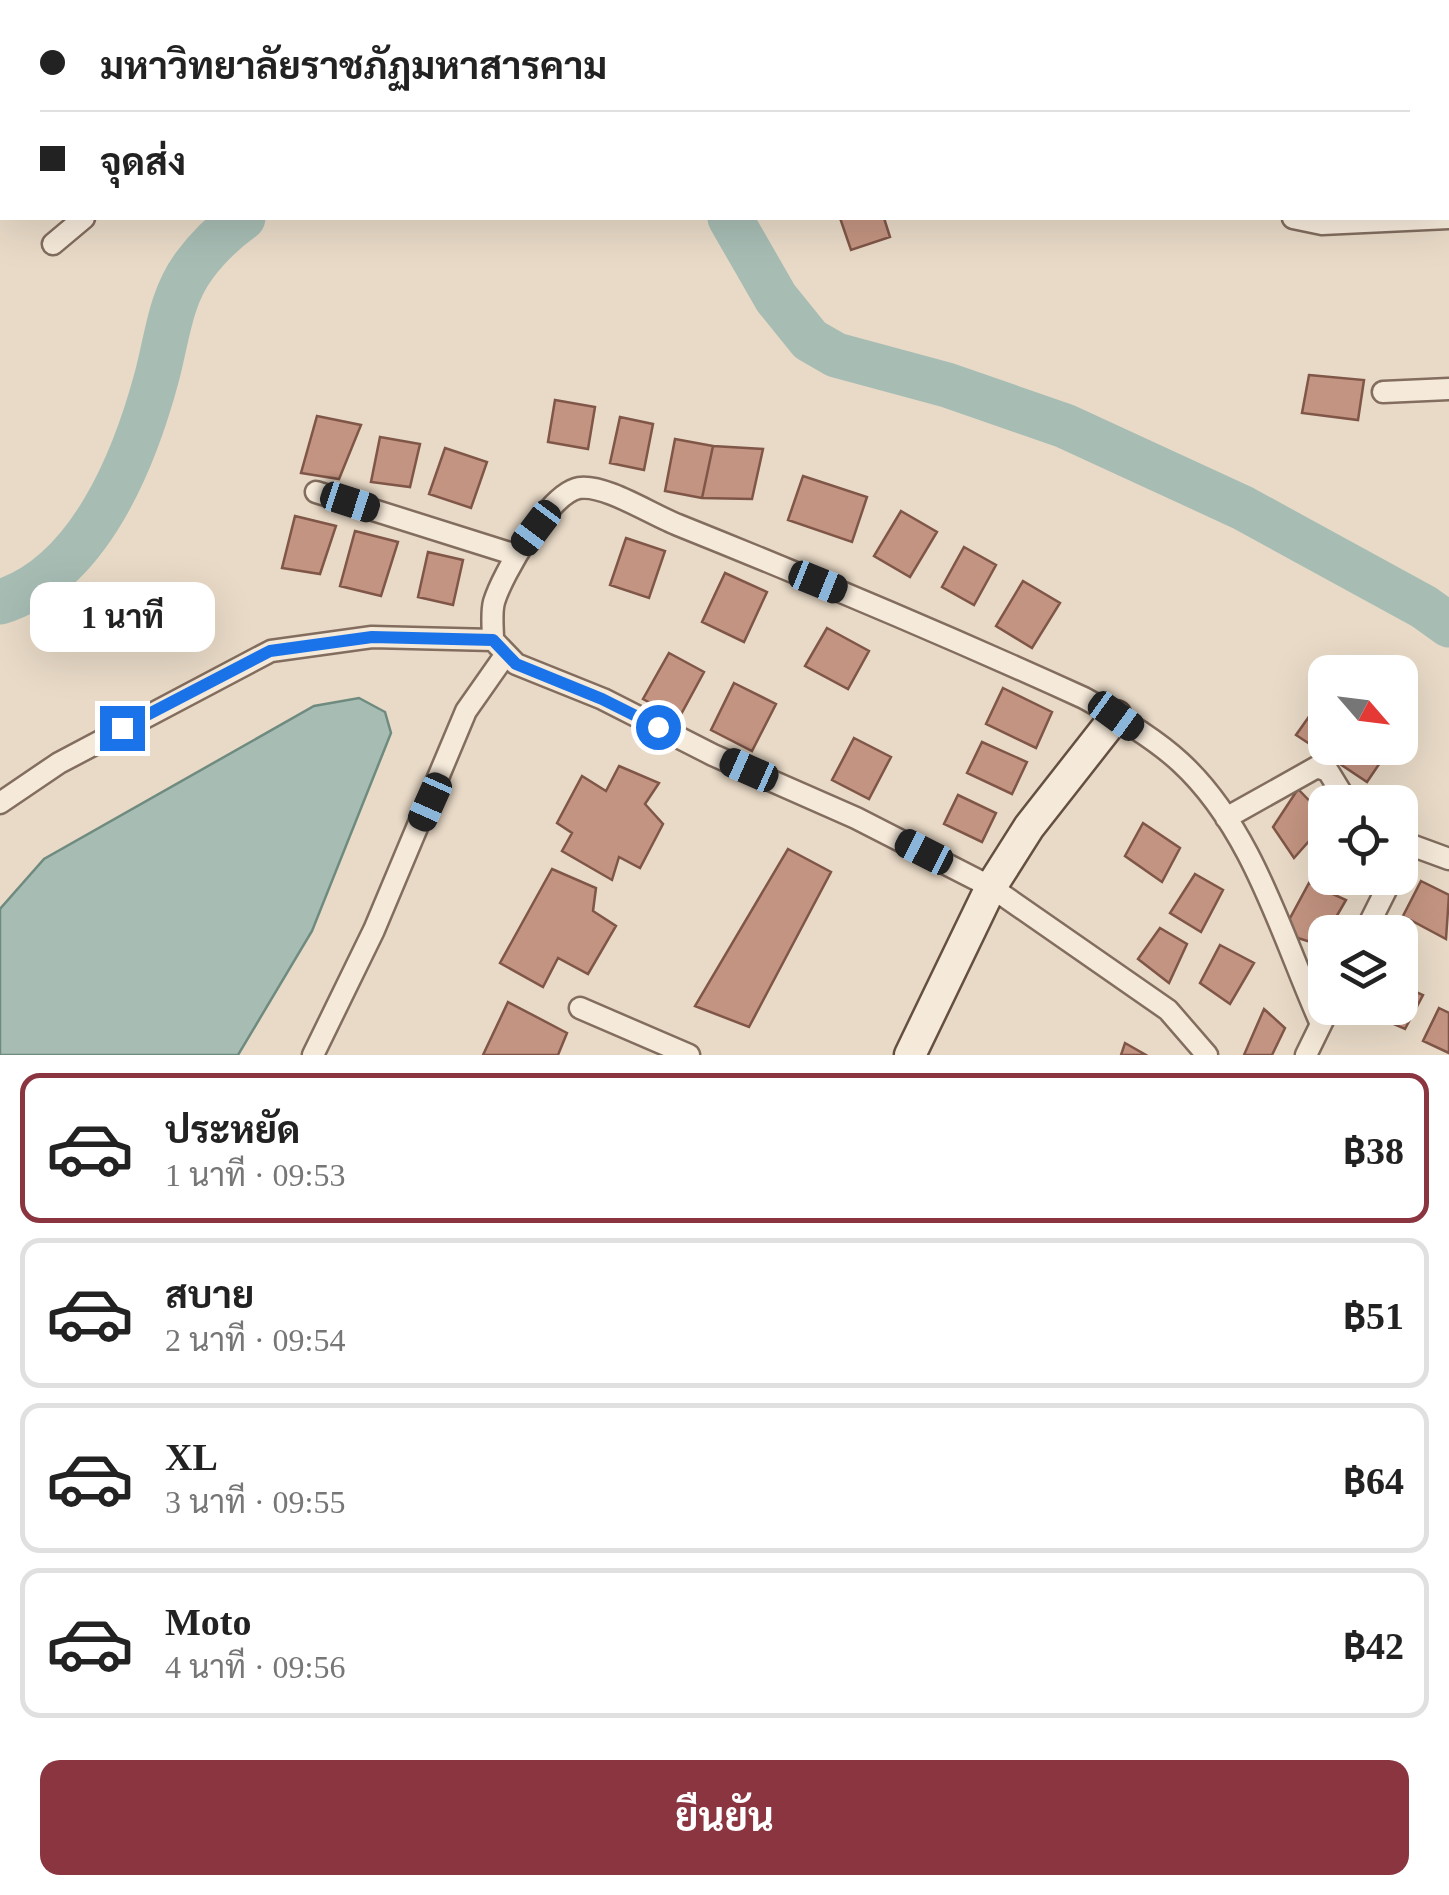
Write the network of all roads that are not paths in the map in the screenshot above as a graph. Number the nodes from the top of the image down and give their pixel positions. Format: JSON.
{"nodes":[{"id":1,"x":82,"y":220,"type":"edge"},
{"id":2,"x":1303,"y":220,"type":"edge"},
{"id":3,"x":1407,"y":220,"type":"edge"},
{"id":4,"x":53,"y":244,"type":"dead end"},
{"id":5,"x":1449,"y":389,"type":"edge"},
{"id":6,"x":1383,"y":392,"type":"dead end"},
{"id":7,"x":316,"y":492,"type":"dead end"},
{"id":8,"x":516,"y":555,"type":"junction"},
{"id":9,"x":500,"y":647,"type":"junction"},
{"id":10,"x":1116,"y":716,"type":"junction"},
{"id":11,"x":1337,"y":785,"type":"edge"},
{"id":12,"x":0,"y":803,"type":"edge"},
{"id":13,"x":1226,"y":818,"type":"junction"},
{"id":14,"x":1418,"y":852,"type":"edge"},
{"id":15,"x":1449,"y":859,"type":"edge"},
{"id":16,"x":992,"y":886,"type":"junction"},
{"id":17,"x":1308,"y":980,"type":"edge"},
{"id":18,"x":580,"y":1008,"type":"dead end"},
{"id":19,"x":1321,"y":1025,"type":"edge"},
{"id":20,"x":313,"y":1055,"type":"edge"},
{"id":21,"x":689,"y":1055,"type":"edge"},
{"id":22,"x":910,"y":1055,"type":"edge"},
{"id":23,"x":1207,"y":1055,"type":"edge"},
{"id":24,"x":1306,"y":1055,"type":"edge"}],
"edges":[{"from":1,"to":4,"type":"street"},
{"from":2,"to":3,"type":"street"},
{"from":5,"to":6,"type":"street"},
{"from":7,"to":8,"type":"street"},
{"from":8,"to":9,"type":"street"},
{"from":8,"to":10,"type":"street"},
{"from":9,"to":12,"type":"street"},
{"from":9,"to":16,"type":"street"},
{"from":9,"to":20,"type":"street"},
{"from":10,"to":13,"type":"street"},
{"from":10,"to":16,"type":"street"},
{"from":11,"to":13,"type":"street"},
{"from":13,"to":17,"type":"street"},
{"from":14,"to":15,"type":"street"},
{"from":16,"to":22,"type":"street"},
{"from":16,"to":23,"type":"street"},
{"from":18,"to":21,"type":"street"},
{"from":19,"to":24,"type":"street"}]}
